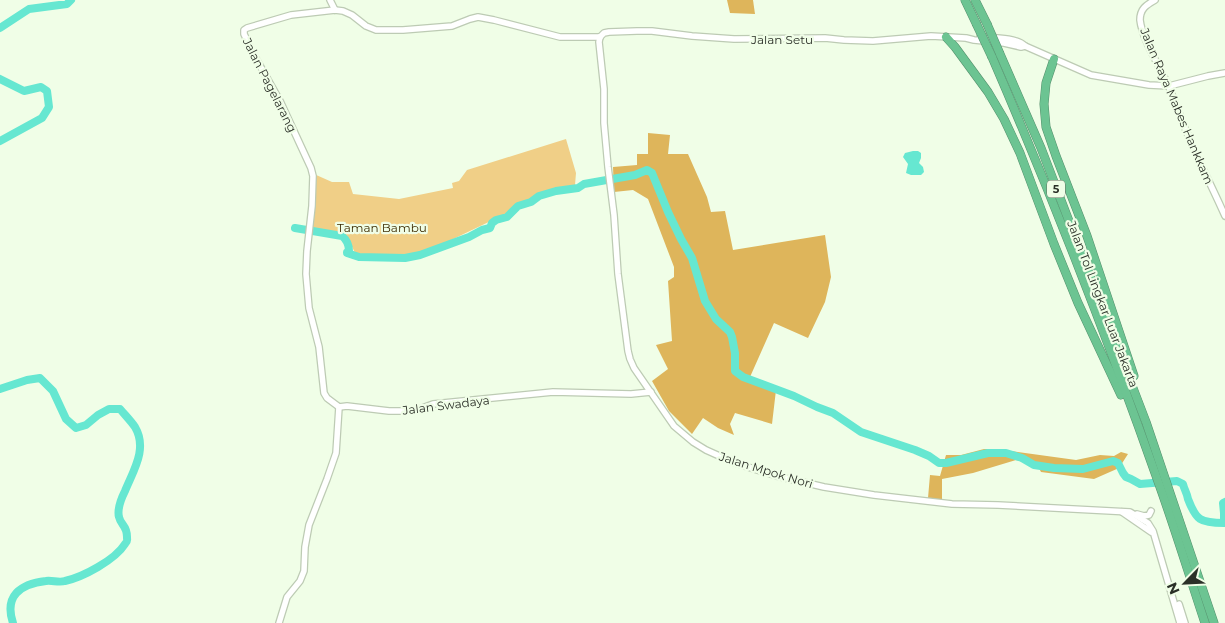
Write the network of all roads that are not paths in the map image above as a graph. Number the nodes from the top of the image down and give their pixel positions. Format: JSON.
{"nodes":[{"id":1,"x":330,"y":0,"type":"edge"},
{"id":2,"x":965,"y":0,"type":"edge"},
{"id":3,"x":975,"y":0,"type":"edge"},
{"id":4,"x":1155,"y":0,"type":"edge"},
{"id":5,"x":335,"y":10,"type":"junction"},
{"id":6,"x":600,"y":36,"type":"junction"},
{"id":7,"x":946,"y":37,"type":"junction"},
{"id":8,"x":957,"y":37,"type":"junction"},
{"id":9,"x":955,"y":47,"type":"junction"},
{"id":10,"x":996,"y":56,"type":"junction"},
{"id":11,"x":1054,"y":59,"type":"junction"},
{"id":12,"x":1225,"y":73,"type":"edge"},
{"id":13,"x":1169,"y":86,"type":"junction"},
{"id":14,"x":1225,"y":216,"type":"edge"},
{"id":15,"x":651,"y":392,"type":"junction"},
{"id":16,"x":339,"y":406,"type":"junction"},
{"id":17,"x":1146,"y":422,"type":"junction"},
{"id":18,"x":1142,"y":439,"type":"junction"},
{"id":19,"x":1159,"y":473,"type":"junction"},
{"id":20,"x":1165,"y":489,"type":"junction"},
{"id":21,"x":1151,"y":511,"type":"dead end"},
{"id":22,"x":1122,"y":512,"type":"junction"},
{"id":23,"x":1130,"y":512,"type":"junction"},
{"id":24,"x":1158,"y":539,"type":"junction"},
{"id":25,"x":1182,"y":620,"type":"edge"},
{"id":26,"x":280,"y":623,"type":"edge"},
{"id":27,"x":1205,"y":623,"type":"edge"},
{"id":28,"x":1214,"y":623,"type":"edge"}],
"edges":[{"from":1,"to":5,"type":"main road"},
{"from":2,"to":10,"type":"highway","name":"Jalan Tol Lingkar Luar Jakarta","number":"5","bridge":true},
{"from":3,"to":10,"type":"highway","name":"Jalan Tol Lingkar Luar Jakarta","number":"5","bridge":true},
{"from":4,"to":13,"type":"main road","name":"Jalan Raya Mabes Hankkam"},
{"from":5,"to":6,"type":"main road","name":"Jalan Pagelarang"},
{"from":5,"to":16,"type":"main road","name":"Jalan Pagelarang"},
{"from":6,"to":7,"type":"main road","name":"Jalan Setu"},
{"from":6,"to":15,"type":"main road","name":"Jalan Mpok Nori"},
{"from":7,"to":8,"type":"main road","name":"Jalan Setu"},
{"from":7,"to":9,"type":"highway"},
{"from":8,"to":9,"type":"highway"},
{"from":8,"to":11,"type":"main road","name":"Jalan Setu"},
{"from":9,"to":18,"type":"highway"},
{"from":10,"to":17,"type":"highway","name":"Jalan Tol Lingkar Luar Jakarta","number":"5"},
{"from":10,"to":18,"type":"highway","name":"Jalan Tol Lingkar Luar Jakarta","number":"5"},
{"from":11,"to":13,"type":"main road","name":"Jalan Setu"},
{"from":11,"to":17,"type":"highway"},
{"from":12,"to":13,"type":"main road","name":"Jalan Setu"},
{"from":13,"to":14,"type":"main road","name":"Jalan Raya Mabes Hankkam"},
{"from":15,"to":16,"type":"main road","name":"Jalan Swadaya"},
{"from":15,"to":22,"type":"main road","name":"Jalan Mpok Nori"},
{"from":16,"to":26,"type":"main road"},
{"from":17,"to":19,"type":"highway","name":"Jalan Tol Lingkar Luar Jakarta","number":"5"},
{"from":18,"to":19,"type":"highway","name":"Jalan Tol Lingkar Luar Jakarta","number":"5"},
{"from":19,"to":20,"type":"highway","name":"Jalan Tol Lingkar Luar Jakarta","number":"5"},
{"from":20,"to":27,"type":"highway","name":"Jalan Tol Lingkar Luar Jakarta","number":"5"},
{"from":20,"to":28,"type":"highway","name":"Jalan Tol Lingkar Luar Jakarta","number":"5"},
{"from":21,"to":23,"type":"main road","name":"Jalan Mpok Nori"},
{"from":22,"to":23,"type":"main road","name":"Jalan Mpok Nori"},
{"from":22,"to":24,"type":"main road","name":"Jalan Mpok Nori"},
{"from":23,"to":24,"type":"main road"},
{"from":24,"to":25,"type":"main road"}]}
